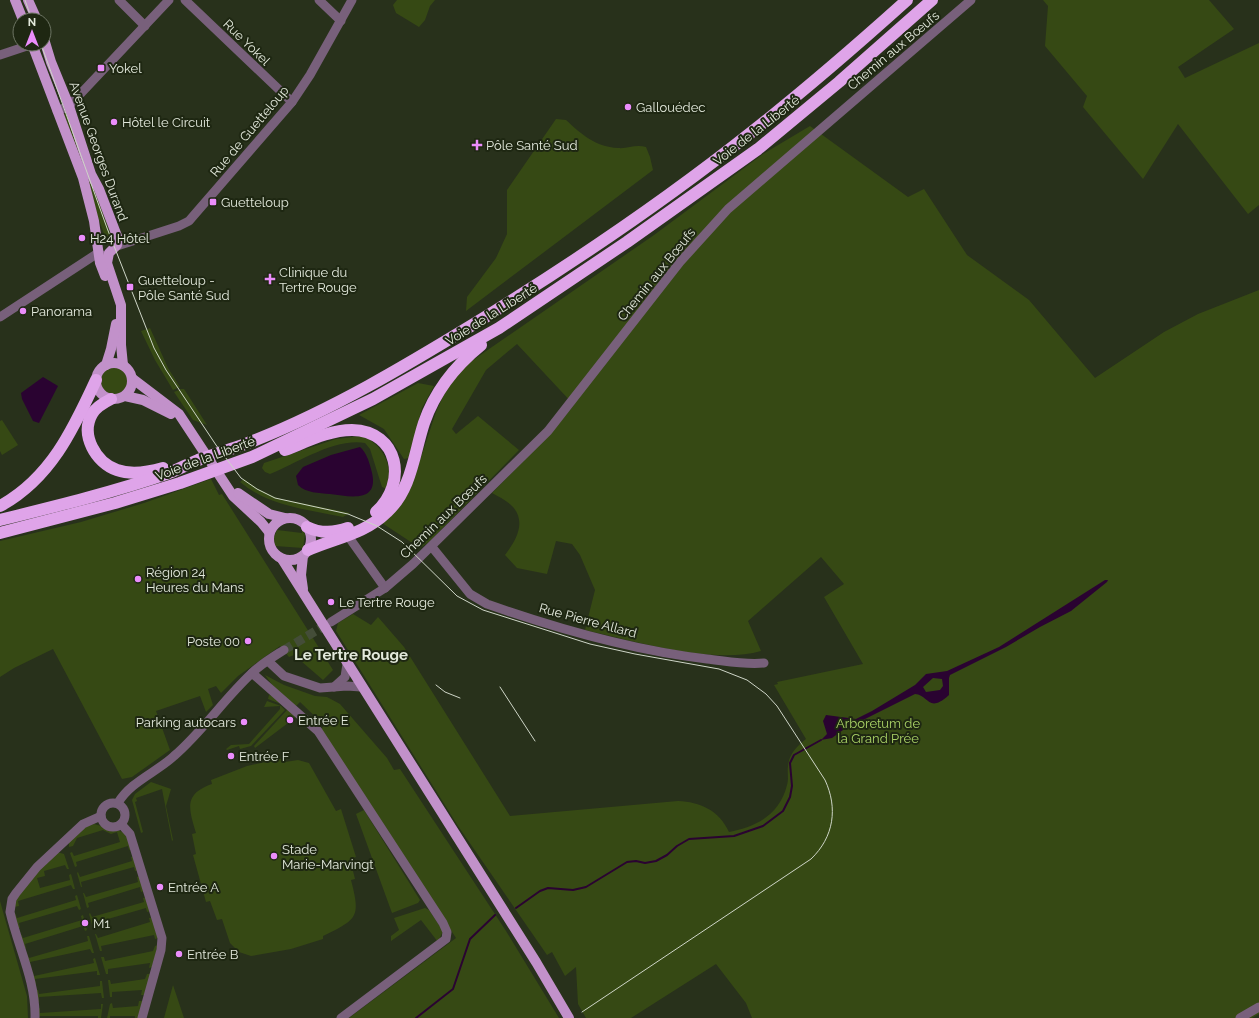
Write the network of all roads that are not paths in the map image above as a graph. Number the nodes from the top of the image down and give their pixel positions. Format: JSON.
{"nodes":[{"id":1,"x":15,"y":0,"type":"edge"},
{"id":2,"x":28,"y":0,"type":"edge"},
{"id":3,"x":119,"y":0,"type":"edge"},
{"id":4,"x":169,"y":0,"type":"edge"},
{"id":5,"x":185,"y":0,"type":"edge"},
{"id":6,"x":319,"y":0,"type":"edge"},
{"id":7,"x":352,"y":0,"type":"edge"},
{"id":8,"x":907,"y":0,"type":"edge"},
{"id":9,"x":932,"y":0,"type":"edge"},
{"id":10,"x":971,"y":0,"type":"edge"},
{"id":11,"x":19,"y":12,"type":"edge"},
{"id":12,"x":33,"y":12,"type":"edge"},
{"id":13,"x":341,"y":21,"type":"junction"},
{"id":14,"x":145,"y":26,"type":"junction"},
{"id":15,"x":12,"y":51,"type":"edge"},
{"id":16,"x":35,"y":52,"type":"edge"},
{"id":17,"x":48,"y":52,"type":"edge"},
{"id":18,"x":0,"y":55,"type":"edge"},
{"id":19,"x":292,"y":102,"type":"junction"},
{"id":20,"x":69,"y":106,"type":"junction"},
{"id":21,"x":57,"y":111,"type":"junction"},
{"id":22,"x":94,"y":221,"type":"junction"},
{"id":23,"x":117,"y":236,"type":"junction"},
{"id":24,"x":132,"y":241,"type":"junction"},
{"id":25,"x":114,"y":247,"type":"junction"},
{"id":26,"x":98,"y":253,"type":"junction"},
{"id":27,"x":107,"y":263,"type":"junction"},
{"id":28,"x":73,"y":270,"type":"junction"},
{"id":29,"x":104,"y":274,"type":"junction"},
{"id":30,"x":0,"y":317,"type":"edge"},
{"id":31,"x":499,"y":328,"type":"junction"},
{"id":32,"x":106,"y":365,"type":"junction"},
{"id":33,"x":124,"y":365,"type":"junction"},
{"id":34,"x":133,"y":379,"type":"junction"},
{"id":35,"x":96,"y":380,"type":"junction"},
{"id":36,"x":125,"y":396,"type":"junction"},
{"id":37,"x":111,"y":399,"type":"junction"},
{"id":38,"x":191,"y":433,"type":"junction"},
{"id":39,"x":252,"y":457,"type":"junction"},
{"id":40,"x":195,"y":461,"type":"junction"},
{"id":41,"x":225,"y":483,"type":"junction"},
{"id":42,"x":0,"y":506,"type":"edge"},
{"id":43,"x":384,"y":511,"type":"junction"},
{"id":44,"x":285,"y":518,"type":"junction"},
{"id":45,"x":0,"y":520,"type":"edge"},
{"id":46,"x":307,"y":527,"type":"junction"},
{"id":47,"x":269,"y":532,"type":"junction"},
{"id":48,"x":0,"y":533,"type":"edge"},
{"id":49,"x":346,"y":534,"type":"junction"},
{"id":50,"x":432,"y":547,"type":"junction"},
{"id":51,"x":305,"y":553,"type":"junction"},
{"id":52,"x":282,"y":559,"type":"junction"},
{"id":53,"x":385,"y":588,"type":"junction"},
{"id":54,"x":304,"y":595,"type":"junction"},
{"id":55,"x":331,"y":622,"type":"tunnel mouth"},
{"id":56,"x":284,"y":650,"type":"tunnel mouth"},
{"id":57,"x":268,"y":661,"type":"junction"},
{"id":58,"x":347,"y":664,"type":"junction"},
{"id":59,"x":764,"y":664,"type":"dead end"},
{"id":60,"x":252,"y":672,"type":"junction"},
{"id":61,"x":362,"y":687,"type":"junction"},
{"id":62,"x":333,"y":688,"type":"junction"},
{"id":63,"x":118,"y":803,"type":"junction"},
{"id":64,"x":101,"y":816,"type":"junction"},
{"id":65,"x":121,"y":824,"type":"junction"},
{"id":66,"x":1259,"y":1007,"type":"edge"},
{"id":67,"x":35,"y":1018,"type":"edge"},
{"id":68,"x":142,"y":1018,"type":"edge"},
{"id":69,"x":341,"y":1018,"type":"edge"},
{"id":70,"x":569,"y":1018,"type":"edge"},
{"id":71,"x":1240,"y":1018,"type":"edge"}],
"edges":[{"from":1,"to":11,"type":"main road"},
{"from":2,"to":12,"type":"main road"},
{"from":3,"to":14,"type":"street"},
{"from":4,"to":14,"type":"street"},
{"from":5,"to":19,"type":"street","name":"Rue Yokel"},
{"from":6,"to":13,"type":"street"},
{"from":7,"to":13,"type":"street","name":"Rue de Guetteloup"},
{"from":8,"to":40,"type":"highway","name":"Voie de la Liberté"},
{"from":9,"to":31,"type":"highway","name":"Voie de la Liberté"},
{"from":10,"to":50,"type":"street","name":"Chemin aux Bœufs"},
{"from":13,"to":19,"type":"street","name":"Rue de Guetteloup"},
{"from":14,"to":20,"type":"street"},
{"from":15,"to":18,"type":"street"},
{"from":16,"to":21,"type":"main road","name":"Avenue Georges Durand"},
{"from":17,"to":20,"type":"main road","name":"Avenue Georges Durand"},
{"from":19,"to":24,"type":"street","name":"Rue de Guetteloup"},
{"from":20,"to":21,"type":"street"},
{"from":20,"to":23,"type":"main road","name":"Avenue Georges Durand"},
{"from":21,"to":22,"type":"main road","name":"Avenue Georges Durand"},
{"from":22,"to":25,"type":"main road"},
{"from":22,"to":26,"type":"main road","name":"Avenue Georges Durand"},
{"from":23,"to":24,"type":"street"},
{"from":23,"to":25,"type":"main road","name":"Avenue Georges Durand"},
{"from":24,"to":25,"type":"street","name":"Rue de Guetteloup"},
{"from":25,"to":27,"type":"main road","name":"Avenue Georges Durand"},
{"from":26,"to":27,"type":"street"},
{"from":26,"to":28,"type":"street"},
{"from":26,"to":29,"type":"main road","name":"Avenue Georges Durand"},
{"from":27,"to":33,"type":"main road"},
{"from":28,"to":29,"type":"street"},
{"from":28,"to":30,"type":"street"},
{"from":29,"to":32,"type":"main road","name":"Avenue Georges Durand"},
{"from":31,"to":39,"type":"highway","name":"Voie de la Liberté"},
{"from":31,"to":43,"type":"highway"},
{"from":32,"to":33,"type":"main road"},
{"from":32,"to":35,"type":"main road"},
{"from":33,"to":34,"type":"main road"},
{"from":34,"to":36,"type":"main road"},
{"from":34,"to":38,"type":"main road"},
{"from":35,"to":37,"type":"main road"},
{"from":35,"to":42,"type":"highway"},
{"from":36,"to":37,"type":"main road"},
{"from":36,"to":38,"type":"main road"},
{"from":37,"to":40,"type":"highway"},
{"from":38,"to":41,"type":"main road"},
{"from":39,"to":43,"type":"highway"},
{"from":39,"to":48,"type":"highway","name":"Voie de la Liberté"},
{"from":40,"to":45,"type":"highway","name":"Voie de la Liberté"},
{"from":41,"to":44,"type":"main road"},
{"from":41,"to":47,"type":"main road"},
{"from":43,"to":49,"type":"highway"},
{"from":44,"to":46,"type":"main road"},
{"from":44,"to":47,"type":"main road"},
{"from":46,"to":49,"type":"highway"},
{"from":46,"to":51,"type":"main road"},
{"from":47,"to":52,"type":"main road"},
{"from":49,"to":51,"type":"highway"},
{"from":49,"to":53,"type":"street"},
{"from":50,"to":53,"type":"street","name":"Chemin aux Bœufs"},
{"from":50,"to":59,"type":"street","name":"Rue Pierre Allard"},
{"from":51,"to":52,"type":"main road"},
{"from":51,"to":54,"type":"main road"},
{"from":52,"to":54,"type":"main road"},
{"from":53,"to":55,"type":"street","name":"Chemin aux Bœufs"},
{"from":54,"to":58,"type":"main road"},
{"from":56,"to":57,"type":"street"},
{"from":57,"to":60,"type":"street"},
{"from":57,"to":62,"type":"street"},
{"from":58,"to":61,"type":"main road"},
{"from":58,"to":62,"type":"street"},
{"from":60,"to":63,"type":"street"},
{"from":60,"to":69,"type":"street"},
{"from":61,"to":62,"type":"street"},
{"from":61,"to":70,"type":"main road"},
{"from":63,"to":64,"type":"street"},
{"from":63,"to":65,"type":"street"},
{"from":64,"to":65,"type":"street"},
{"from":64,"to":67,"type":"street"},
{"from":65,"to":68,"type":"street"},
{"from":66,"to":71,"type":"street"}]}
